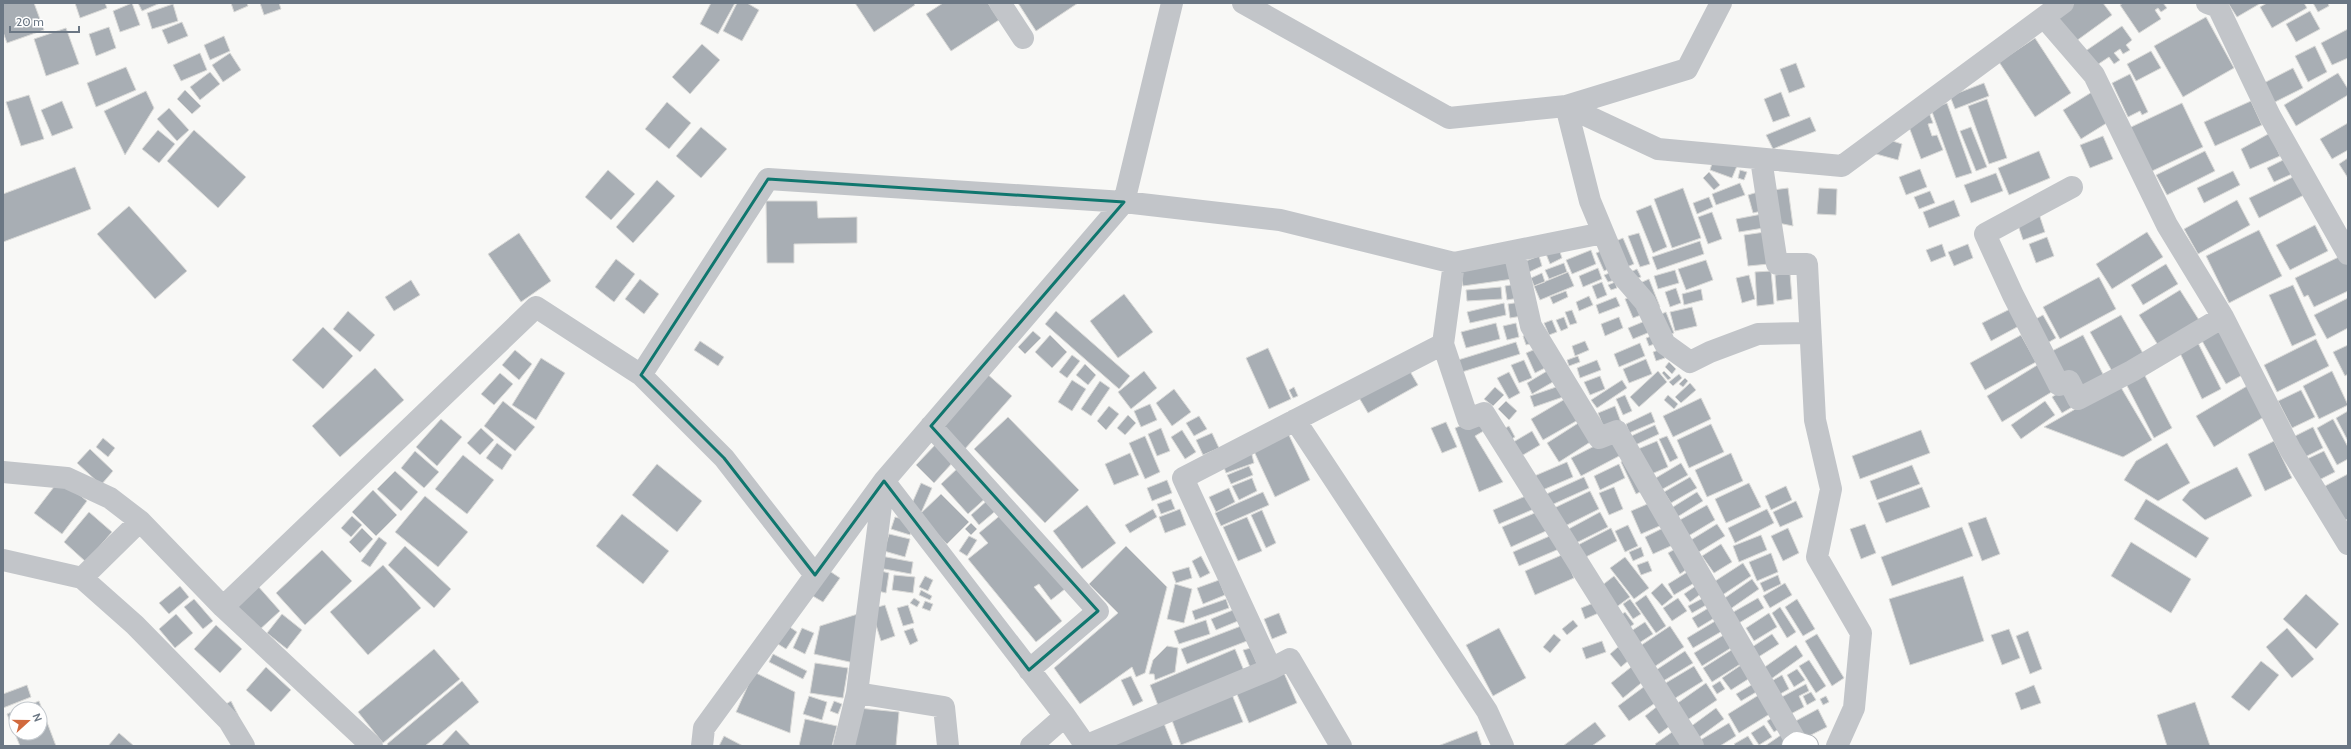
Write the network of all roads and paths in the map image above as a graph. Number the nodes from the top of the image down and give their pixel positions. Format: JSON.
{"nodes":[{"id":1,"x":1000,"y":3,"type":"edge"},
{"id":2,"x":1172,"y":3,"type":"edge"},
{"id":3,"x":1242,"y":3,"type":"edge"},
{"id":4,"x":1721,"y":3,"type":"edge"},
{"id":5,"x":2063,"y":3,"type":"edge"},
{"id":6,"x":2207,"y":3,"type":"edge"},
{"id":7,"x":2044,"y":17,"type":"junction"},
{"id":8,"x":1023,"y":38,"type":"dead end"},
{"id":9,"x":1566,"y":106,"type":"junction"},
{"id":10,"x":1761,"y":159,"type":"junction"},
{"id":11,"x":2072,"y":187,"type":"dead end"},
{"id":12,"x":1124,"y":202,"type":"junction"},
{"id":13,"x":1603,"y":233,"type":"junction"},
{"id":14,"x":1514,"y":251,"type":"junction"},
{"id":15,"x":2348,"y":254,"type":"edge"},
{"id":16,"x":1454,"y":263,"type":"junction"},
{"id":17,"x":2223,"y":317,"type":"junction"},
{"id":18,"x":1810,"y":333,"type":"junction"},
{"id":19,"x":1443,"y":344,"type":"junction"},
{"id":20,"x":640,"y":376,"type":"junction"},
{"id":21,"x":1296,"y":420,"type":"junction"},
{"id":22,"x":931,"y":426,"type":"junction"},
{"id":23,"x":3,"y":472,"type":"edge"},
{"id":24,"x":884,"y":481,"type":"junction"},
{"id":25,"x":140,"y":521,"type":"junction"},
{"id":26,"x":2348,"y":544,"type":"edge"},
{"id":27,"x":3,"y":560,"type":"edge"},
{"id":28,"x":815,"y":575,"type":"junction"},
{"id":29,"x":82,"y":578,"type":"junction"},
{"id":30,"x":223,"y":607,"type":"junction"},
{"id":31,"x":1271,"y":669,"type":"junction"},
{"id":32,"x":1029,"y":670,"type":"junction"},
{"id":33,"x":857,"y":693,"type":"junction"},
{"id":34,"x":1065,"y":716,"type":"junction"},
{"id":35,"x":1799,"y":745,"type":"edge"},
{"id":36,"x":244,"y":746,"type":"edge"},
{"id":37,"x":372,"y":746,"type":"edge"},
{"id":38,"x":702,"y":746,"type":"edge"},
{"id":39,"x":844,"y":746,"type":"edge"},
{"id":40,"x":948,"y":746,"type":"edge"},
{"id":41,"x":1031,"y":746,"type":"edge"},
{"id":42,"x":1085,"y":746,"type":"edge"},
{"id":43,"x":1341,"y":746,"type":"edge"},
{"id":44,"x":1503,"y":746,"type":"edge"},
{"id":45,"x":1693,"y":746,"type":"edge"},
{"id":46,"x":1837,"y":746,"type":"edge"}],
"edges":[{"from":1,"to":8,"type":"street"},
{"from":2,"to":12,"type":"street"},
{"from":3,"to":9,"type":"street"},
{"from":4,"to":9,"type":"street"},
{"from":5,"to":7,"type":"street"},
{"from":6,"to":15,"type":"street"},
{"from":7,"to":10,"type":"street"},
{"from":7,"to":17,"type":"street"},
{"from":9,"to":10,"type":"street"},
{"from":9,"to":13,"type":"street"},
{"from":10,"to":18,"type":"street"},
{"from":11,"to":17,"type":"street"},
{"from":12,"to":16,"type":"street"},
{"from":12,"to":20,"type":"street"},
{"from":12,"to":22,"type":"street"},
{"from":13,"to":14,"type":"street"},
{"from":13,"to":18,"type":"street"},
{"from":14,"to":16,"type":"street"},
{"from":14,"to":35,"type":"street"},
{"from":16,"to":19,"type":"street"},
{"from":17,"to":26,"type":"street"},
{"from":18,"to":46,"type":"street"},
{"from":19,"to":21,"type":"street"},
{"from":19,"to":45,"type":"street"},
{"from":20,"to":28,"type":"street"},
{"from":20,"to":30,"type":"street"},
{"from":21,"to":31,"type":"street"},
{"from":21,"to":44,"type":"street"},
{"from":22,"to":24,"type":"street"},
{"from":22,"to":32,"type":"street"},
{"from":23,"to":25,"type":"street"},
{"from":24,"to":28,"type":"street"},
{"from":24,"to":32,"type":"street"},
{"from":24,"to":33,"type":"street"},
{"from":25,"to":29,"type":"street"},
{"from":25,"to":30,"type":"street"},
{"from":27,"to":29,"type":"street"},
{"from":28,"to":38,"type":"street"},
{"from":29,"to":36,"type":"street"},
{"from":30,"to":37,"type":"street"},
{"from":31,"to":42,"type":"street"},
{"from":31,"to":43,"type":"street"},
{"from":32,"to":34,"type":"street"},
{"from":33,"to":39,"type":"street"},
{"from":33,"to":40,"type":"street"},
{"from":34,"to":41,"type":"street"},
{"from":34,"to":42,"type":"street"}]}
